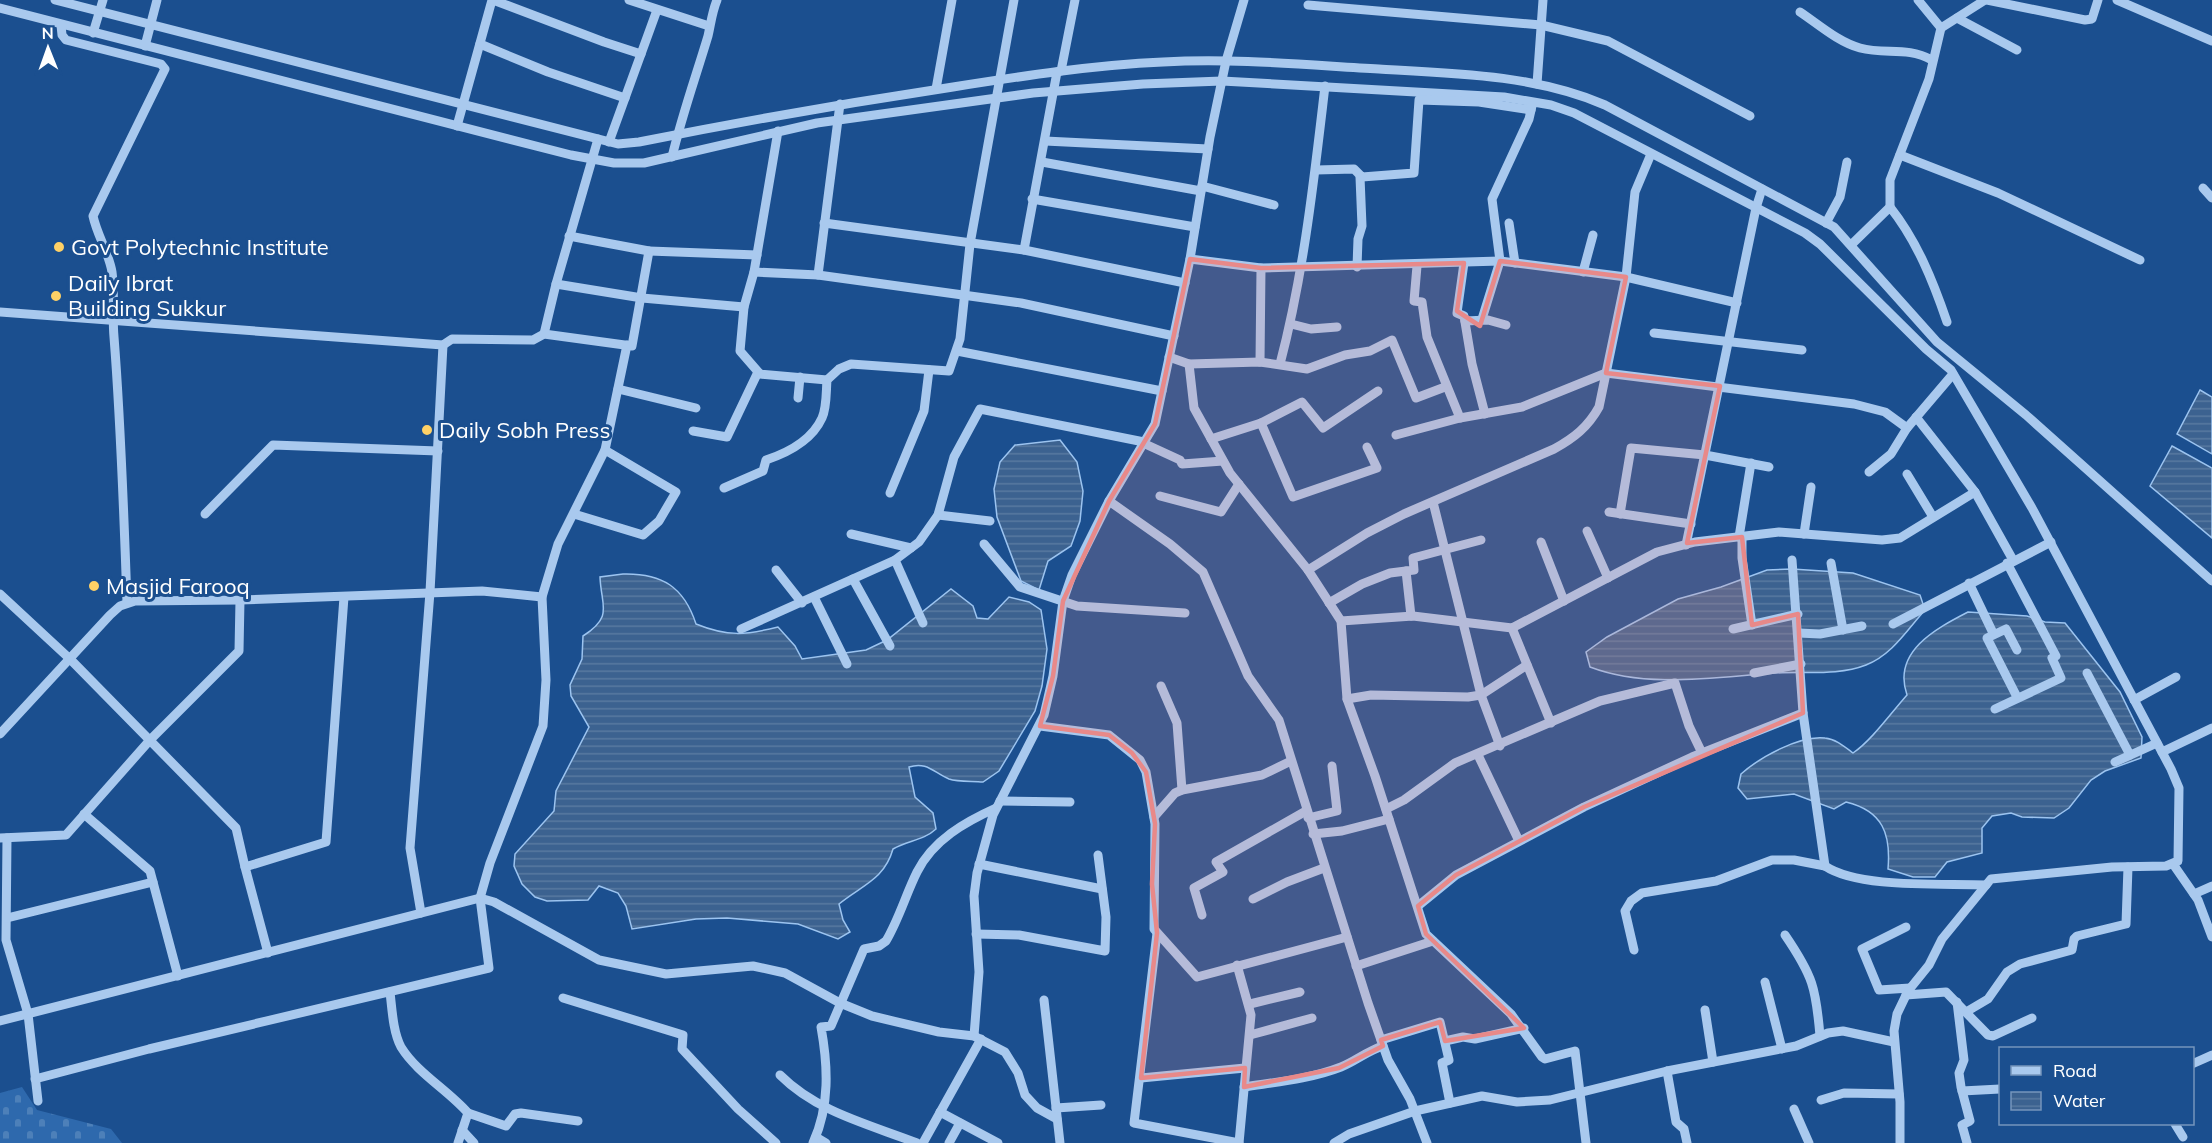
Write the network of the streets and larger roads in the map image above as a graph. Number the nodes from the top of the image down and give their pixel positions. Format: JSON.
{"nodes":[{"id":1,"x":55,"y":0,"type":"edge"},
{"id":2,"x":103,"y":0,"type":"edge"},
{"id":3,"x":157,"y":0,"type":"edge"},
{"id":4,"x":493,"y":0,"type":"edge"},
{"id":5,"x":629,"y":0,"type":"edge"},
{"id":6,"x":717,"y":0,"type":"edge"},
{"id":7,"x":952,"y":0,"type":"edge"},
{"id":8,"x":1014,"y":0,"type":"edge"},
{"id":9,"x":1075,"y":0,"type":"edge"},
{"id":10,"x":1244,"y":0,"type":"edge"},
{"id":11,"x":1543,"y":0,"type":"edge"},
{"id":12,"x":1918,"y":0,"type":"edge"},
{"id":13,"x":1986,"y":0,"type":"edge"},
{"id":14,"x":2098,"y":0,"type":"edge"},
{"id":15,"x":2117,"y":0,"type":"edge"},
{"id":16,"x":1308,"y":5,"type":"dead end"},
{"id":17,"x":0,"y":8,"type":"edge"},
{"id":18,"x":657,"y":10,"type":"junction"},
{"id":19,"x":100,"y":11,"type":"junction"},
{"id":20,"x":1800,"y":12,"type":"dead end"},
{"id":21,"x":1957,"y":18,"type":"junction"},
{"id":22,"x":151,"y":24,"type":"junction"},
{"id":23,"x":61,"y":25,"type":"junction"},
{"id":24,"x":1541,"y":25,"type":"junction"},
{"id":25,"x":709,"y":26,"type":"junction"},
{"id":26,"x":1941,"y":28,"type":"junction"},
{"id":27,"x":93,"y":33,"type":"junction"},
{"id":28,"x":2212,"y":41,"type":"edge"},
{"id":29,"x":480,"y":44,"type":"junction"},
{"id":30,"x":145,"y":46,"type":"junction"},
{"id":31,"x":2017,"y":50,"type":"dead end"},
{"id":32,"x":641,"y":54,"type":"junction"},
{"id":33,"x":1932,"y":60,"type":"junction"},
{"id":34,"x":1226,"y":61,"type":"junction"},
{"id":35,"x":1059,"y":72,"type":"junction"},
{"id":36,"x":1000,"y":80,"type":"junction"},
{"id":37,"x":1222,"y":81,"type":"junction"},
{"id":38,"x":1537,"y":84,"type":"junction"},
{"id":39,"x":1325,"y":86,"type":"junction"},
{"id":40,"x":936,"y":89,"type":"junction"},
{"id":41,"x":1053,"y":91,"type":"junction"},
{"id":42,"x":883,"y":97,"type":"junction"},
{"id":43,"x":625,"y":98,"type":"junction"},
{"id":44,"x":996,"y":99,"type":"junction"},
{"id":45,"x":463,"y":104,"type":"junction"},
{"id":46,"x":840,"y":104,"type":"junction"},
{"id":47,"x":1532,"y":106,"type":"junction"},
{"id":48,"x":883,"y":116,"type":"junction"},
{"id":49,"x":1750,"y":116,"type":"dead end"},
{"id":50,"x":838,"y":120,"type":"junction"},
{"id":51,"x":457,"y":126,"type":"junction"},
{"id":52,"x":777,"y":131,"type":"junction"},
{"id":53,"x":677,"y":135,"type":"junction"},
{"id":54,"x":598,"y":139,"type":"junction"},
{"id":55,"x":1046,"y":141,"type":"junction"},
{"id":56,"x":609,"y":142,"type":"junction"},
{"id":57,"x":1208,"y":149,"type":"junction"},
{"id":58,"x":1651,"y":154,"type":"junction"},
{"id":59,"x":672,"y":156,"type":"junction"},
{"id":60,"x":1900,"y":156,"type":"junction"},
{"id":61,"x":591,"y":159,"type":"junction"},
{"id":62,"x":1042,"y":162,"type":"junction"},
{"id":63,"x":1847,"y":162,"type":"dead end"},
{"id":64,"x":1316,"y":170,"type":"junction"},
{"id":65,"x":1360,"y":177,"type":"junction"},
{"id":66,"x":2203,"y":188,"type":"dead end"},
{"id":67,"x":1202,"y":189,"type":"junction"},
{"id":68,"x":1762,"y":189,"type":"junction"},
{"id":69,"x":2212,"y":198,"type":"edge"},
{"id":70,"x":1032,"y":199,"type":"junction"},
{"id":71,"x":1274,"y":205,"type":"dead end"},
{"id":72,"x":1890,"y":207,"type":"junction"},
{"id":73,"x":1756,"y":208,"type":"junction"},
{"id":74,"x":824,"y":223,"type":"junction"},
{"id":75,"x":1509,"y":223,"type":"dead end"},
{"id":76,"x":1826,"y":223,"type":"junction"},
{"id":77,"x":1196,"y":227,"type":"junction"},
{"id":78,"x":1593,"y":235,"type":"dead end"},
{"id":79,"x":569,"y":236,"type":"junction"},
{"id":80,"x":970,"y":244,"type":"junction"},
{"id":81,"x":1851,"y":245,"type":"junction"},
{"id":82,"x":1024,"y":250,"type":"junction"},
{"id":83,"x":649,"y":251,"type":"junction"},
{"id":84,"x":757,"y":255,"type":"junction"},
{"id":85,"x":1190,"y":259,"type":"junction"},
{"id":86,"x":2140,"y":260,"type":"dead end"},
{"id":87,"x":1500,"y":261,"type":"junction"},
{"id":88,"x":1464,"y":263,"type":"junction"},
{"id":89,"x":1515,"y":263,"type":"junction"},
{"id":90,"x":1417,"y":266,"type":"junction"},
{"id":91,"x":1357,"y":267,"type":"junction"},
{"id":92,"x":1261,"y":268,"type":"junction"},
{"id":93,"x":1299,"y":268,"type":"junction"},
{"id":94,"x":754,"y":272,"type":"junction"},
{"id":95,"x":1583,"y":272,"type":"junction"},
{"id":96,"x":818,"y":275,"type":"junction"},
{"id":97,"x":1626,"y":277,"type":"junction"},
{"id":98,"x":1185,"y":282,"type":"junction"},
{"id":99,"x":556,"y":284,"type":"junction"},
{"id":100,"x":963,"y":297,"type":"junction"},
{"id":101,"x":642,"y":298,"type":"junction"},
{"id":102,"x":1737,"y":303,"type":"junction"},
{"id":103,"x":744,"y":307,"type":"junction"},
{"id":104,"x":0,"y":312,"type":"edge"},
{"id":105,"x":1482,"y":319,"type":"junction"},
{"id":106,"x":112,"y":321,"type":"junction"},
{"id":107,"x":1465,"y":321,"type":"junction"},
{"id":108,"x":1947,"y":322,"type":"dead end"},
{"id":109,"x":1291,"y":324,"type":"junction"},
{"id":110,"x":1506,"y":325,"type":"dead end"},
{"id":111,"x":1337,"y":327,"type":"dead end"},
{"id":112,"x":1654,"y":333,"type":"dead end"},
{"id":113,"x":544,"y":334,"type":"junction"},
{"id":114,"x":1174,"y":336,"type":"junction"},
{"id":115,"x":1729,"y":342,"type":"junction"},
{"id":116,"x":443,"y":345,"type":"junction"},
{"id":117,"x":627,"y":345,"type":"junction"},
{"id":118,"x":1802,"y":350,"type":"dead end"},
{"id":119,"x":957,"y":351,"type":"junction"},
{"id":120,"x":1169,"y":357,"type":"junction"},
{"id":121,"x":1260,"y":362,"type":"junction"},
{"id":122,"x":1959,"y":363,"type":"junction"},
{"id":123,"x":1189,"y":364,"type":"junction"},
{"id":124,"x":1280,"y":364,"type":"junction"},
{"id":125,"x":929,"y":369,"type":"junction"},
{"id":126,"x":758,"y":372,"type":"junction"},
{"id":127,"x":1952,"y":372,"type":"junction"},
{"id":128,"x":1606,"y":373,"type":"junction"},
{"id":129,"x":800,"y":378,"type":"junction"},
{"id":130,"x":827,"y":380,"type":"junction"},
{"id":131,"x":1720,"y":386,"type":"junction"},
{"id":132,"x":1445,"y":387,"type":"junction"},
{"id":133,"x":618,"y":389,"type":"junction"},
{"id":134,"x":1162,"y":391,"type":"junction"},
{"id":135,"x":1378,"y":391,"type":"dead end"},
{"id":136,"x":798,"y":398,"type":"dead end"},
{"id":137,"x":696,"y":408,"type":"dead end"},
{"id":138,"x":1485,"y":414,"type":"junction"},
{"id":139,"x":1916,"y":417,"type":"junction"},
{"id":140,"x":1460,"y":418,"type":"junction"},
{"id":141,"x":1261,"y":423,"type":"junction"},
{"id":142,"x":1907,"y":428,"type":"junction"},
{"id":143,"x":693,"y":431,"type":"dead end"},
{"id":144,"x":1396,"y":435,"type":"dead end"},
{"id":145,"x":1211,"y":439,"type":"junction"},
{"id":146,"x":1144,"y":443,"type":"junction"},
{"id":147,"x":1367,"y":447,"type":"dead end"},
{"id":148,"x":605,"y":450,"type":"junction"},
{"id":149,"x":438,"y":451,"type":"junction"},
{"id":150,"x":1705,"y":455,"type":"junction"},
{"id":151,"x":1223,"y":462,"type":"junction"},
{"id":152,"x":1750,"y":463,"type":"junction"},
{"id":153,"x":1769,"y":466,"type":"dead end"},
{"id":154,"x":1869,"y":472,"type":"dead end"},
{"id":155,"x":1907,"y":474,"type":"dead end"},
{"id":156,"x":1239,"y":484,"type":"junction"},
{"id":157,"x":1810,"y":486,"type":"dead end"},
{"id":158,"x":724,"y":488,"type":"dead end"},
{"id":159,"x":1975,"y":492,"type":"junction"},
{"id":160,"x":890,"y":493,"type":"dead end"},
{"id":161,"x":1160,"y":496,"type":"dead end"},
{"id":162,"x":1109,"y":501,"type":"junction"},
{"id":163,"x":1433,"y":502,"type":"junction"},
{"id":164,"x":1609,"y":512,"type":"dead end"},
{"id":165,"x":205,"y":514,"type":"dead end"},
{"id":166,"x":574,"y":514,"type":"junction"},
{"id":167,"x":1620,"y":514,"type":"junction"},
{"id":168,"x":938,"y":515,"type":"junction"},
{"id":169,"x":1933,"y":517,"type":"junction"},
{"id":170,"x":990,"y":521,"type":"dead end"},
{"id":171,"x":1690,"y":524,"type":"junction"},
{"id":172,"x":1587,"y":531,"type":"dead end"},
{"id":173,"x":851,"y":534,"type":"dead end"},
{"id":174,"x":1804,"y":534,"type":"junction"},
{"id":175,"x":1740,"y":537,"type":"junction"},
{"id":176,"x":1481,"y":540,"type":"dead end"},
{"id":177,"x":1541,"y":542,"type":"dead end"},
{"id":178,"x":2050,"y":542,"type":"junction"},
{"id":179,"x":984,"y":544,"type":"dead end"},
{"id":180,"x":1686,"y":544,"type":"junction"},
{"id":181,"x":911,"y":548,"type":"junction"},
{"id":182,"x":1446,"y":549,"type":"junction"},
{"id":183,"x":896,"y":560,"type":"junction"},
{"id":184,"x":1792,"y":560,"type":"dead end"},
{"id":185,"x":2010,"y":562,"type":"junction"},
{"id":186,"x":1831,"y":563,"type":"dead end"},
{"id":187,"x":776,"y":570,"type":"dead end"},
{"id":188,"x":1308,"y":570,"type":"junction"},
{"id":189,"x":1406,"y":571,"type":"junction"},
{"id":190,"x":1608,"y":578,"type":"junction"},
{"id":191,"x":853,"y":579,"type":"junction"},
{"id":192,"x":2212,"y":580,"type":"edge"},
{"id":193,"x":1969,"y":583,"type":"junction"},
{"id":194,"x":430,"y":592,"type":"junction"},
{"id":195,"x":0,"y":594,"type":"edge"},
{"id":196,"x":344,"y":597,"type":"junction"},
{"id":197,"x":542,"y":597,"type":"junction"},
{"id":198,"x":814,"y":597,"type":"junction"},
{"id":199,"x":240,"y":600,"type":"junction"},
{"id":200,"x":1063,"y":601,"type":"junction"},
{"id":201,"x":1564,"y":601,"type":"junction"},
{"id":202,"x":127,"y":603,"type":"junction"},
{"id":203,"x":802,"y":603,"type":"junction"},
{"id":204,"x":1329,"y":603,"type":"junction"},
{"id":205,"x":1185,"y":613,"type":"dead end"},
{"id":206,"x":1798,"y":614,"type":"junction"},
{"id":207,"x":1411,"y":616,"type":"junction"},
{"id":208,"x":1341,"y":621,"type":"junction"},
{"id":209,"x":924,"y":622,"type":"dead end"},
{"id":210,"x":1464,"y":622,"type":"junction"},
{"id":211,"x":1893,"y":624,"type":"dead end"},
{"id":212,"x":1752,"y":626,"type":"junction"},
{"id":213,"x":1862,"y":626,"type":"dead end"},
{"id":214,"x":1512,"y":628,"type":"junction"},
{"id":215,"x":1733,"y":628,"type":"dead end"},
{"id":216,"x":741,"y":629,"type":"dead end"},
{"id":217,"x":1842,"y":630,"type":"junction"},
{"id":218,"x":1799,"y":633,"type":"junction"},
{"id":219,"x":1993,"y":633,"type":"junction"},
{"id":220,"x":890,"y":646,"type":"dead end"},
{"id":221,"x":2017,"y":650,"type":"dead end"},
{"id":222,"x":70,"y":659,"type":"junction"},
{"id":223,"x":847,"y":664,"type":"dead end"},
{"id":224,"x":1801,"y":664,"type":"junction"},
{"id":225,"x":1527,"y":665,"type":"junction"},
{"id":226,"x":1754,"y":673,"type":"dead end"},
{"id":227,"x":2087,"y":673,"type":"dead end"},
{"id":228,"x":2176,"y":677,"type":"dead end"},
{"id":229,"x":1161,"y":686,"type":"dead end"},
{"id":230,"x":1481,"y":695,"type":"junction"},
{"id":231,"x":2017,"y":697,"type":"junction"},
{"id":232,"x":1347,"y":699,"type":"junction"},
{"id":233,"x":2134,"y":700,"type":"junction"},
{"id":234,"x":1995,"y":709,"type":"dead end"},
{"id":235,"x":1803,"y":713,"type":"junction"},
{"id":236,"x":1551,"y":723,"type":"junction"},
{"id":237,"x":1040,"y":726,"type":"junction"},
{"id":238,"x":2212,"y":728,"type":"edge"},
{"id":239,"x":0,"y":734,"type":"edge"},
{"id":240,"x":150,"y":740,"type":"junction"},
{"id":241,"x":2157,"y":743,"type":"junction"},
{"id":242,"x":1500,"y":746,"type":"junction"},
{"id":243,"x":2162,"y":752,"type":"junction"},
{"id":244,"x":1702,"y":753,"type":"junction"},
{"id":245,"x":1478,"y":755,"type":"junction"},
{"id":246,"x":2130,"y":755,"type":"junction"},
{"id":247,"x":1291,"y":761,"type":"junction"},
{"id":248,"x":2115,"y":762,"type":"dead end"},
{"id":249,"x":1332,"y":766,"type":"dead end"},
{"id":250,"x":1182,"y":790,"type":"junction"},
{"id":251,"x":1070,"y":802,"type":"dead end"},
{"id":252,"x":998,"y":804,"type":"junction"},
{"id":253,"x":1386,"y":808,"type":"junction"},
{"id":254,"x":84,"y":814,"type":"junction"},
{"id":255,"x":1307,"y":814,"type":"junction"},
{"id":256,"x":1154,"y":818,"type":"junction"},
{"id":257,"x":1389,"y":819,"type":"junction"},
{"id":258,"x":1313,"y":834,"type":"junction"},
{"id":259,"x":4,"y":838,"type":"edge"},
{"id":260,"x":1519,"y":841,"type":"junction"},
{"id":261,"x":1098,"y":855,"type":"dead end"},
{"id":262,"x":979,"y":864,"type":"junction"},
{"id":263,"x":2173,"y":864,"type":"junction"},
{"id":264,"x":1825,"y":866,"type":"junction"},
{"id":265,"x":245,"y":867,"type":"junction"},
{"id":266,"x":2128,"y":867,"type":"junction"},
{"id":267,"x":1324,"y":868,"type":"junction"},
{"id":268,"x":153,"y":882,"type":"junction"},
{"id":269,"x":1986,"y":885,"type":"junction"},
{"id":270,"x":2212,"y":886,"type":"edge"},
{"id":271,"x":1102,"y":890,"type":"junction"},
{"id":272,"x":2194,"y":894,"type":"junction"},
{"id":273,"x":480,"y":898,"type":"junction"},
{"id":274,"x":1253,"y":899,"type":"dead end"},
{"id":275,"x":1418,"y":906,"type":"junction"},
{"id":276,"x":421,"y":913,"type":"junction"},
{"id":277,"x":1202,"y":915,"type":"dead end"},
{"id":278,"x":7,"y":918,"type":"junction"},
{"id":279,"x":1906,"y":927,"type":"dead end"},
{"id":280,"x":1157,"y":933,"type":"junction"},
{"id":281,"x":976,"y":934,"type":"junction"},
{"id":282,"x":1785,"y":935,"type":"dead end"},
{"id":283,"x":2212,"y":937,"type":"edge"},
{"id":284,"x":1347,"y":938,"type":"junction"},
{"id":285,"x":1433,"y":941,"type":"junction"},
{"id":286,"x":1634,"y":950,"type":"dead end"},
{"id":287,"x":268,"y":953,"type":"junction"},
{"id":288,"x":1237,"y":966,"type":"junction"},
{"id":289,"x":1356,"y":966,"type":"junction"},
{"id":290,"x":178,"y":976,"type":"junction"},
{"id":291,"x":1765,"y":982,"type":"dead end"},
{"id":292,"x":390,"y":992,"type":"junction"},
{"id":293,"x":1300,"y":992,"type":"dead end"},
{"id":294,"x":1908,"y":992,"type":"junction"},
{"id":295,"x":563,"y":998,"type":"dead end"},
{"id":296,"x":1044,"y":1000,"type":"dead end"},
{"id":297,"x":1956,"y":1002,"type":"junction"},
{"id":298,"x":840,"y":1003,"type":"junction"},
{"id":299,"x":1250,"y":1004,"type":"junction"},
{"id":300,"x":1705,"y":1010,"type":"dead end"},
{"id":301,"x":1966,"y":1012,"type":"junction"},
{"id":302,"x":28,"y":1014,"type":"junction"},
{"id":303,"x":1312,"y":1018,"type":"dead end"},
{"id":304,"x":2032,"y":1018,"type":"dead end"},
{"id":305,"x":0,"y":1021,"type":"edge"},
{"id":306,"x":1524,"y":1028,"type":"junction"},
{"id":307,"x":1250,"y":1035,"type":"junction"},
{"id":308,"x":1820,"y":1036,"type":"junction"},
{"id":309,"x":978,"y":1037,"type":"junction"},
{"id":310,"x":1444,"y":1041,"type":"junction"},
{"id":311,"x":1894,"y":1042,"type":"junction"},
{"id":312,"x":1382,"y":1043,"type":"junction"},
{"id":313,"x":1782,"y":1049,"type":"junction"},
{"id":314,"x":2212,"y":1055,"type":"edge"},
{"id":315,"x":1713,"y":1062,"type":"junction"},
{"id":316,"x":2194,"y":1064,"type":"edge"},
{"id":317,"x":1245,"y":1068,"type":"junction"},
{"id":318,"x":1667,"y":1071,"type":"junction"},
{"id":319,"x":780,"y":1075,"type":"dead end"},
{"id":320,"x":1140,"y":1078,"type":"junction"},
{"id":321,"x":35,"y":1079,"type":"junction"},
{"id":322,"x":1244,"y":1087,"type":"junction"},
{"id":323,"x":1999,"y":1089,"type":"edge"},
{"id":324,"x":1962,"y":1091,"type":"junction"},
{"id":325,"x":1580,"y":1092,"type":"junction"},
{"id":326,"x":1899,"y":1094,"type":"junction"},
{"id":327,"x":1821,"y":1100,"type":"dead end"},
{"id":328,"x":38,"y":1101,"type":"dead end"},
{"id":329,"x":1450,"y":1103,"type":"junction"},
{"id":330,"x":1101,"y":1105,"type":"dead end"},
{"id":331,"x":823,"y":1108,"type":"junction"},
{"id":332,"x":1056,"y":1108,"type":"junction"},
{"id":333,"x":1794,"y":1109,"type":"dead end"},
{"id":334,"x":1415,"y":1111,"type":"junction"},
{"id":335,"x":940,"y":1112,"type":"junction"},
{"id":336,"x":468,"y":1113,"type":"junction"},
{"id":337,"x":1057,"y":1119,"type":"junction"},
{"id":338,"x":579,"y":1121,"type":"dead end"},
{"id":339,"x":960,"y":1123,"type":"junction"},
{"id":340,"x":2176,"y":1125,"type":"edge"},
{"id":341,"x":462,"y":1130,"type":"junction"},
{"id":342,"x":2183,"y":1137,"type":"dead end"},
{"id":343,"x":814,"y":1140,"type":"edge"},
{"id":344,"x":458,"y":1143,"type":"edge"},
{"id":345,"x":474,"y":1143,"type":"edge"},
{"id":346,"x":776,"y":1143,"type":"edge"},
{"id":347,"x":826,"y":1143,"type":"edge"},
{"id":348,"x":917,"y":1143,"type":"edge"},
{"id":349,"x":923,"y":1143,"type":"edge"},
{"id":350,"x":949,"y":1143,"type":"edge"},
{"id":351,"x":998,"y":1143,"type":"edge"},
{"id":352,"x":1060,"y":1143,"type":"edge"},
{"id":353,"x":1239,"y":1143,"type":"edge"},
{"id":354,"x":1334,"y":1143,"type":"edge"},
{"id":355,"x":1427,"y":1143,"type":"edge"},
{"id":356,"x":1586,"y":1143,"type":"edge"},
{"id":357,"x":1687,"y":1143,"type":"edge"},
{"id":358,"x":1809,"y":1143,"type":"edge"},
{"id":359,"x":1900,"y":1143,"type":"edge"},
{"id":360,"x":1967,"y":1143,"type":"edge"}],
"edges":[{"from":1,"to":19,"type":"street"},
{"from":2,"to":19,"type":"street"},
{"from":3,"to":22,"type":"street"},
{"from":4,"to":29,"type":"street"},
{"from":4,"to":32,"type":"street"},
{"from":5,"to":18,"type":"street"},
{"from":6,"to":25,"type":"street"},
{"from":7,"to":40,"type":"street"},
{"from":8,"to":36,"type":"street"},
{"from":9,"to":35,"type":"street"},
{"from":10,"to":34,"type":"street"},
{"from":11,"to":24,"type":"street"},
{"from":12,"to":26,"type":"street"},
{"from":13,"to":14,"type":"street"},
{"from":13,"to":21,"type":"street"},
{"from":15,"to":28,"type":"street"},
{"from":16,"to":24,"type":"street"},
{"from":17,"to":23,"type":"street"},
{"from":18,"to":25,"type":"street"},
{"from":18,"to":32,"type":"street"},
{"from":19,"to":22,"type":"street"},
{"from":19,"to":27,"type":"street"},
{"from":20,"to":33,"type":"street"},
{"from":21,"to":26,"type":"street"},
{"from":21,"to":31,"type":"street"},
{"from":22,"to":30,"type":"street"},
{"from":22,"to":45,"type":"street"},
{"from":23,"to":27,"type":"street"},
{"from":23,"to":106,"type":"street"},
{"from":24,"to":38,"type":"street"},
{"from":24,"to":49,"type":"street"},
{"from":25,"to":53,"type":"street"},
{"from":26,"to":33,"type":"street"},
{"from":27,"to":30,"type":"street"},
{"from":29,"to":43,"type":"street"},
{"from":29,"to":45,"type":"street"},
{"from":30,"to":51,"type":"street"},
{"from":32,"to":43,"type":"street"},
{"from":33,"to":60,"type":"street"},
{"from":34,"to":35,"type":"street"},
{"from":34,"to":37,"type":"street"},
{"from":34,"to":38,"type":"street"},
{"from":35,"to":36,"type":"street"},
{"from":35,"to":41,"type":"street"},
{"from":36,"to":40,"type":"street"},
{"from":36,"to":44,"type":"street"},
{"from":37,"to":39,"type":"street"},
{"from":37,"to":41,"type":"street"},
{"from":37,"to":57,"type":"street"},
{"from":38,"to":68,"type":"street"},
{"from":39,"to":47,"type":"street"},
{"from":39,"to":64,"type":"street"},
{"from":40,"to":42,"type":"street"},
{"from":41,"to":44,"type":"street"},
{"from":41,"to":55,"type":"street"},
{"from":42,"to":46,"type":"street"},
{"from":42,"to":48,"type":"street"},
{"from":43,"to":56,"type":"street"},
{"from":44,"to":48,"type":"street"},
{"from":44,"to":80,"type":"street"},
{"from":45,"to":51,"type":"street"},
{"from":45,"to":54,"type":"street"},
{"from":46,"to":50,"type":"street"},
{"from":46,"to":53,"type":"street"},
{"from":47,"to":58,"type":"street"},
{"from":47,"to":65,"type":"street"},
{"from":47,"to":87,"type":"street"},
{"from":48,"to":50,"type":"street"},
{"from":50,"to":52,"type":"street"},
{"from":50,"to":74,"type":"street"},
{"from":51,"to":61,"type":"street"},
{"from":52,"to":59,"type":"street"},
{"from":52,"to":84,"type":"street"},
{"from":53,"to":56,"type":"street"},
{"from":53,"to":59,"type":"street"},
{"from":54,"to":56,"type":"street"},
{"from":54,"to":61,"type":"street"},
{"from":55,"to":57,"type":"street"},
{"from":55,"to":62,"type":"street"},
{"from":57,"to":67,"type":"street"},
{"from":58,"to":73,"type":"street"},
{"from":58,"to":97,"type":"street"},
{"from":59,"to":61,"type":"street"},
{"from":60,"to":72,"type":"street"},
{"from":60,"to":86,"type":"street"},
{"from":61,"to":79,"type":"street"},
{"from":62,"to":67,"type":"street"},
{"from":62,"to":70,"type":"street"},
{"from":63,"to":76,"type":"street"},
{"from":64,"to":65,"type":"street"},
{"from":64,"to":93,"type":"street"},
{"from":65,"to":91,"type":"street"},
{"from":66,"to":69,"type":"street"},
{"from":67,"to":71,"type":"street"},
{"from":67,"to":77,"type":"street"},
{"from":68,"to":73,"type":"street"},
{"from":68,"to":76,"type":"street"},
{"from":70,"to":77,"type":"street"},
{"from":70,"to":82,"type":"street"},
{"from":72,"to":81,"type":"street"},
{"from":72,"to":108,"type":"street"},
{"from":73,"to":102,"type":"street"},
{"from":73,"to":127,"type":"street"},
{"from":74,"to":80,"type":"street"},
{"from":74,"to":96,"type":"street"},
{"from":75,"to":89,"type":"street"},
{"from":76,"to":81,"type":"street"},
{"from":77,"to":85,"type":"street"},
{"from":78,"to":95,"type":"street"},
{"from":79,"to":83,"type":"street"},
{"from":79,"to":99,"type":"street"},
{"from":80,"to":82,"type":"street"},
{"from":80,"to":100,"type":"street"},
{"from":81,"to":122,"type":"street"},
{"from":82,"to":98,"type":"street"},
{"from":83,"to":84,"type":"street"},
{"from":83,"to":101,"type":"street"},
{"from":84,"to":94,"type":"street"},
{"from":85,"to":92,"type":"street"},
{"from":85,"to":98,"type":"street"},
{"from":87,"to":88,"type":"street"},
{"from":87,"to":89,"type":"street"},
{"from":87,"to":105,"type":"street"},
{"from":88,"to":90,"type":"street"},
{"from":88,"to":107,"type":"street"},
{"from":89,"to":95,"type":"street"},
{"from":90,"to":91,"type":"street"},
{"from":90,"to":132,"type":"street"},
{"from":91,"to":93,"type":"street"},
{"from":92,"to":93,"type":"street"},
{"from":92,"to":121,"type":"street"},
{"from":93,"to":109,"type":"street"},
{"from":94,"to":96,"type":"street"},
{"from":94,"to":103,"type":"street"},
{"from":95,"to":97,"type":"street"},
{"from":96,"to":100,"type":"street"},
{"from":97,"to":102,"type":"street"},
{"from":97,"to":128,"type":"street"},
{"from":98,"to":114,"type":"street"},
{"from":99,"to":101,"type":"street"},
{"from":99,"to":113,"type":"street"},
{"from":100,"to":114,"type":"street"},
{"from":100,"to":119,"type":"street"},
{"from":101,"to":103,"type":"street"},
{"from":101,"to":117,"type":"street"},
{"from":102,"to":115,"type":"street"},
{"from":103,"to":126,"type":"street"},
{"from":104,"to":106,"type":"street"},
{"from":105,"to":107,"type":"street"},
{"from":105,"to":110,"type":"street"},
{"from":106,"to":116,"type":"street"},
{"from":106,"to":202,"type":"street"},
{"from":107,"to":138,"type":"street"},
{"from":109,"to":111,"type":"street"},
{"from":109,"to":124,"type":"street"},
{"from":112,"to":115,"type":"street"},
{"from":113,"to":116,"type":"street"},
{"from":113,"to":117,"type":"street"},
{"from":114,"to":120,"type":"street"},
{"from":115,"to":118,"type":"street"},
{"from":115,"to":131,"type":"street"},
{"from":116,"to":149,"type":"street"},
{"from":117,"to":133,"type":"street"},
{"from":119,"to":125,"type":"street"},
{"from":119,"to":134,"type":"street"},
{"from":120,"to":123,"type":"street"},
{"from":120,"to":134,"type":"street"},
{"from":121,"to":123,"type":"street"},
{"from":121,"to":124,"type":"street"},
{"from":122,"to":127,"type":"street"},
{"from":122,"to":192,"type":"street"},
{"from":123,"to":145,"type":"street"},
{"from":124,"to":132,"type":"street"},
{"from":125,"to":130,"type":"street"},
{"from":125,"to":160,"type":"street"},
{"from":126,"to":129,"type":"street"},
{"from":126,"to":143,"type":"street"},
{"from":127,"to":139,"type":"street"},
{"from":127,"to":178,"type":"street"},
{"from":128,"to":131,"type":"street"},
{"from":128,"to":138,"type":"street"},
{"from":128,"to":163,"type":"street"},
{"from":129,"to":130,"type":"street"},
{"from":129,"to":136,"type":"street"},
{"from":130,"to":158,"type":"street"},
{"from":131,"to":142,"type":"street"},
{"from":131,"to":150,"type":"street"},
{"from":132,"to":140,"type":"street"},
{"from":133,"to":137,"type":"street"},
{"from":133,"to":148,"type":"street"},
{"from":134,"to":146,"type":"street"},
{"from":135,"to":141,"type":"street"},
{"from":138,"to":140,"type":"street"},
{"from":139,"to":142,"type":"street"},
{"from":139,"to":159,"type":"street"},
{"from":140,"to":144,"type":"street"},
{"from":141,"to":145,"type":"street"},
{"from":141,"to":147,"type":"street"},
{"from":142,"to":154,"type":"street"},
{"from":145,"to":151,"type":"street"},
{"from":146,"to":151,"type":"street"},
{"from":146,"to":162,"type":"street"},
{"from":146,"to":168,"type":"street"},
{"from":148,"to":166,"type":"street"},
{"from":148,"to":166,"type":"street"},
{"from":149,"to":165,"type":"street"},
{"from":149,"to":194,"type":"street"},
{"from":150,"to":152,"type":"street"},
{"from":150,"to":167,"type":"street"},
{"from":150,"to":171,"type":"street"},
{"from":151,"to":156,"type":"street"},
{"from":152,"to":153,"type":"street"},
{"from":152,"to":175,"type":"street"},
{"from":155,"to":169,"type":"street"},
{"from":156,"to":161,"type":"street"},
{"from":156,"to":188,"type":"street"},
{"from":157,"to":174,"type":"street"},
{"from":159,"to":169,"type":"street"},
{"from":159,"to":185,"type":"street"},
{"from":162,"to":200,"type":"street"},
{"from":162,"to":247,"type":"street"},
{"from":163,"to":182,"type":"street"},
{"from":163,"to":188,"type":"street"},
{"from":164,"to":167,"type":"street"},
{"from":166,"to":197,"type":"street"},
{"from":167,"to":171,"type":"street"},
{"from":168,"to":170,"type":"street"},
{"from":168,"to":181,"type":"street"},
{"from":169,"to":174,"type":"street"},
{"from":171,"to":180,"type":"street"},
{"from":172,"to":190,"type":"street"},
{"from":173,"to":181,"type":"street"},
{"from":174,"to":175,"type":"street"},
{"from":175,"to":180,"type":"street"},
{"from":175,"to":212,"type":"street"},
{"from":176,"to":182,"type":"street"},
{"from":177,"to":201,"type":"street"},
{"from":178,"to":185,"type":"street"},
{"from":178,"to":233,"type":"street"},
{"from":179,"to":200,"type":"street"},
{"from":180,"to":190,"type":"street"},
{"from":181,"to":183,"type":"street"},
{"from":182,"to":189,"type":"street"},
{"from":182,"to":210,"type":"street"},
{"from":183,"to":191,"type":"street"},
{"from":183,"to":209,"type":"street"},
{"from":184,"to":206,"type":"street"},
{"from":185,"to":193,"type":"street"},
{"from":185,"to":231,"type":"street"},
{"from":186,"to":217,"type":"street"},
{"from":187,"to":203,"type":"street"},
{"from":188,"to":204,"type":"street"},
{"from":189,"to":204,"type":"street"},
{"from":189,"to":207,"type":"street"},
{"from":190,"to":201,"type":"street"},
{"from":191,"to":198,"type":"street"},
{"from":191,"to":220,"type":"street"},
{"from":193,"to":211,"type":"street"},
{"from":193,"to":219,"type":"street"},
{"from":194,"to":196,"type":"street"},
{"from":194,"to":197,"type":"street"},
{"from":194,"to":276,"type":"street"},
{"from":195,"to":222,"type":"street"},
{"from":196,"to":199,"type":"street"},
{"from":196,"to":265,"type":"street"},
{"from":197,"to":273,"type":"street"},
{"from":198,"to":203,"type":"street"},
{"from":198,"to":223,"type":"street"},
{"from":199,"to":202,"type":"street"},
{"from":199,"to":240,"type":"street"},
{"from":200,"to":205,"type":"street"},
{"from":200,"to":237,"type":"street"},
{"from":201,"to":214,"type":"street"},
{"from":202,"to":222,"type":"street"},
{"from":203,"to":216,"type":"street"},
{"from":204,"to":208,"type":"street"},
{"from":206,"to":212,"type":"street"},
{"from":206,"to":218,"type":"street"},
{"from":207,"to":208,"type":"street"},
{"from":207,"to":210,"type":"street"},
{"from":208,"to":232,"type":"street"},
{"from":210,"to":214,"type":"street"},
{"from":210,"to":230,"type":"street"},
{"from":212,"to":215,"type":"street"},
{"from":213,"to":217,"type":"street"},
{"from":214,"to":225,"type":"street"},
{"from":217,"to":218,"type":"street"},
{"from":218,"to":224,"type":"street"},
{"from":219,"to":221,"type":"street"},
{"from":219,"to":231,"type":"street"},
{"from":222,"to":239,"type":"street"},
{"from":222,"to":240,"type":"street"},
{"from":224,"to":226,"type":"street"},
{"from":224,"to":235,"type":"street"},
{"from":225,"to":230,"type":"street"},
{"from":225,"to":236,"type":"street"},
{"from":227,"to":246,"type":"street"},
{"from":228,"to":233,"type":"street"},
{"from":229,"to":250,"type":"street"},
{"from":230,"to":232,"type":"street"},
{"from":230,"to":242,"type":"street"},
{"from":231,"to":234,"type":"street"},
{"from":232,"to":253,"type":"street"},
{"from":233,"to":241,"type":"street"},
{"from":235,"to":244,"type":"street"},
{"from":235,"to":264,"type":"street"},
{"from":236,"to":242,"type":"street"},
{"from":236,"to":244,"type":"street"},
{"from":237,"to":252,"type":"street"},
{"from":237,"to":256,"type":"street"},
{"from":238,"to":243,"type":"street"},
{"from":240,"to":254,"type":"street"},
{"from":240,"to":265,"type":"street"},
{"from":241,"to":243,"type":"street"},
{"from":241,"to":246,"type":"street"},
{"from":242,"to":245,"type":"street"},
{"from":243,"to":263,"type":"street"},
{"from":244,"to":260,"type":"street"},
{"from":245,"to":253,"type":"street"},
{"from":245,"to":260,"type":"street"},
{"from":246,"to":248,"type":"street"},
{"from":247,"to":250,"type":"street"},
{"from":247,"to":255,"type":"street"},
{"from":249,"to":255,"type":"street"},
{"from":250,"to":256,"type":"street"},
{"from":251,"to":252,"type":"street"},
{"from":252,"to":262,"type":"street"},
{"from":252,"to":298,"type":"street"},
{"from":253,"to":257,"type":"street"},
{"from":254,"to":259,"type":"street"},
{"from":254,"to":268,"type":"street"},
{"from":255,"to":258,"type":"street"},
{"from":255,"to":277,"type":"street"},
{"from":256,"to":280,"type":"street"},
{"from":257,"to":258,"type":"street"},
{"from":257,"to":275,"type":"street"},
{"from":258,"to":267,"type":"street"},
{"from":259,"to":278,"type":"street"},
{"from":260,"to":275,"type":"street"},
{"from":261,"to":271,"type":"street"},
{"from":262,"to":271,"type":"street"},
{"from":262,"to":281,"type":"street"},
{"from":263,"to":266,"type":"street"},
{"from":263,"to":272,"type":"street"},
{"from":264,"to":269,"type":"street"},
{"from":264,"to":286,"type":"street"},
{"from":265,"to":287,"type":"street"},
{"from":266,"to":269,"type":"street"},
{"from":266,"to":301,"type":"street"},
{"from":267,"to":274,"type":"street"},
{"from":267,"to":284,"type":"street"},
{"from":268,"to":278,"type":"street"},
{"from":268,"to":290,"type":"street"},
{"from":269,"to":294,"type":"street"},
{"from":270,"to":272,"type":"street"},
{"from":271,"to":281,"type":"street"},
{"from":272,"to":283,"type":"street"},
{"from":273,"to":276,"type":"street"},
{"from":273,"to":292,"type":"street"},
{"from":273,"to":298,"type":"street"},
{"from":275,"to":285,"type":"street"},
{"from":276,"to":287,"type":"street"},
{"from":278,"to":302,"type":"street"},
{"from":279,"to":294,"type":"street"},
{"from":280,"to":288,"type":"street"},
{"from":280,"to":320,"type":"street"},
{"from":281,"to":309,"type":"street"},
{"from":282,"to":308,"type":"street"},
{"from":284,"to":288,"type":"street"},
{"from":284,"to":289,"type":"street"},
{"from":285,"to":289,"type":"street"},
{"from":285,"to":306,"type":"street"},
{"from":287,"to":290,"type":"street"},
{"from":288,"to":299,"type":"street"},
{"from":289,"to":312,"type":"street"},
{"from":290,"to":302,"type":"street"},
{"from":291,"to":313,"type":"street"},
{"from":292,"to":321,"type":"street"},
{"from":292,"to":336,"type":"street"},
{"from":293,"to":299,"type":"street"},
{"from":294,"to":297,"type":"street"},
{"from":294,"to":311,"type":"street"},
{"from":295,"to":346,"type":"street"},
{"from":296,"to":332,"type":"street"},
{"from":297,"to":301,"type":"street"},
{"from":297,"to":324,"type":"street"},
{"from":298,"to":309,"type":"street"},
{"from":298,"to":331,"type":"street"},
{"from":299,"to":307,"type":"street"},
{"from":300,"to":315,"type":"street"},
{"from":301,"to":304,"type":"street"},
{"from":302,"to":305,"type":"street"},
{"from":302,"to":321,"type":"street"},
{"from":303,"to":307,"type":"street"},
{"from":306,"to":310,"type":"street"},
{"from":306,"to":325,"type":"street"},
{"from":307,"to":317,"type":"street"},
{"from":308,"to":311,"type":"street"},
{"from":308,"to":313,"type":"street"},
{"from":309,"to":335,"type":"street"},
{"from":309,"to":337,"type":"street"},
{"from":310,"to":312,"type":"street"},
{"from":310,"to":329,"type":"street"},
{"from":311,"to":326,"type":"street"},
{"from":312,"to":322,"type":"street"},
{"from":312,"to":334,"type":"street"},
{"from":313,"to":315,"type":"street"},
{"from":314,"to":316,"type":"street"},
{"from":315,"to":318,"type":"street"},
{"from":317,"to":320,"type":"street"},
{"from":317,"to":322,"type":"street"},
{"from":318,"to":325,"type":"street"},
{"from":318,"to":357,"type":"street"},
{"from":319,"to":331,"type":"street"},
{"from":320,"to":353,"type":"street"},
{"from":321,"to":328,"type":"street"},
{"from":322,"to":353,"type":"street"},
{"from":323,"to":324,"type":"street"},
{"from":324,"to":360,"type":"street"},
{"from":325,"to":329,"type":"street"},
{"from":325,"to":356,"type":"street"},
{"from":326,"to":327,"type":"street"},
{"from":326,"to":359,"type":"street"},
{"from":329,"to":334,"type":"street"},
{"from":330,"to":332,"type":"street"},
{"from":331,"to":343,"type":"street"},
{"from":331,"to":348,"type":"street"},
{"from":332,"to":337,"type":"street"},
{"from":333,"to":358,"type":"street"},
{"from":334,"to":354,"type":"street"},
{"from":334,"to":355,"type":"street"},
{"from":335,"to":339,"type":"street"},
{"from":335,"to":349,"type":"street"},
{"from":336,"to":338,"type":"street"},
{"from":336,"to":341,"type":"street"},
{"from":337,"to":352,"type":"street"},
{"from":339,"to":350,"type":"street"},
{"from":339,"to":351,"type":"street"},
{"from":340,"to":342,"type":"street"},
{"from":341,"to":344,"type":"street"},
{"from":341,"to":345,"type":"street"},
{"from":343,"to":347,"type":"street"}]}
